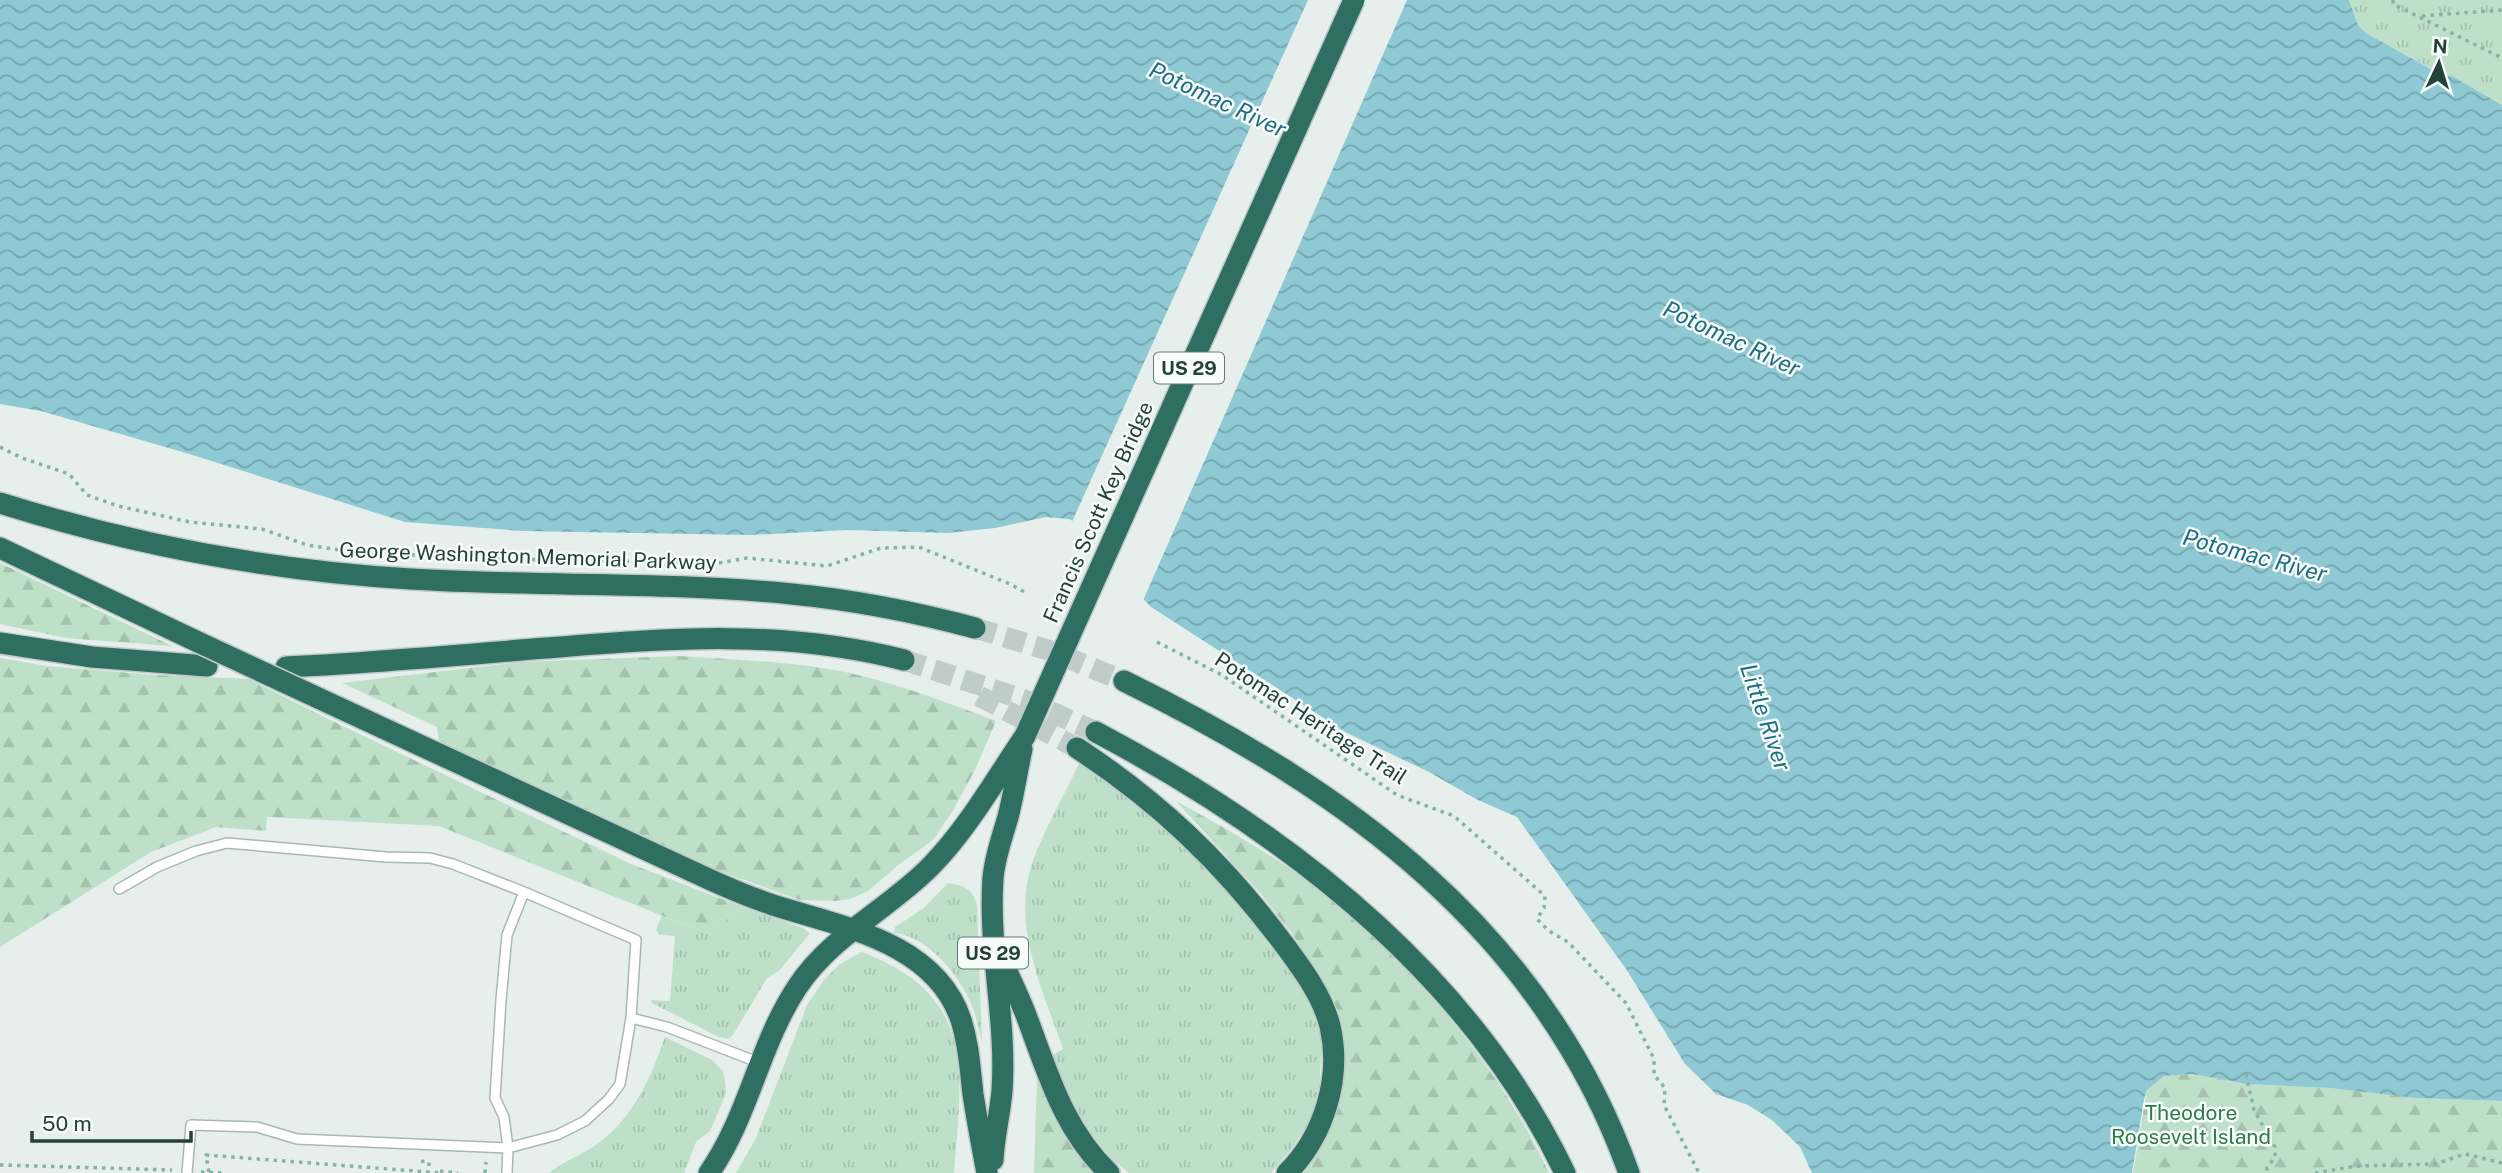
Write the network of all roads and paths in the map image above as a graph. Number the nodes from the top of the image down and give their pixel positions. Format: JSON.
{"nodes":[{"id":1,"x":1354,"y":0,"type":"edge"},
{"id":2,"x":2393,"y":0,"type":"edge"},
{"id":3,"x":2502,"y":10,"type":"edge"},
{"id":4,"x":2420,"y":17,"type":"junction"},
{"id":5,"x":2502,"y":58,"type":"edge"},
{"id":6,"x":0,"y":447,"type":"edge"},
{"id":7,"x":0,"y":503,"type":"edge"},
{"id":8,"x":0,"y":548,"type":"edge"},
{"id":9,"x":1028,"y":594,"type":"dead end"},
{"id":10,"x":975,"y":628,"type":"tunnel mouth"},
{"id":11,"x":1157,"y":642,"type":"dead end"},
{"id":12,"x":0,"y":643,"type":"edge"},
{"id":13,"x":904,"y":660,"type":"tunnel mouth"},
{"id":14,"x":206,"y":666,"type":"dead end"},
{"id":15,"x":286,"y":667,"type":"dead end"},
{"id":16,"x":1124,"y":681,"type":"tunnel mouth"},
{"id":17,"x":1096,"y":732,"type":"tunnel mouth"},
{"id":18,"x":1025,"y":736,"type":"junction"},
{"id":19,"x":1077,"y":748,"type":"tunnel mouth"},
{"id":20,"x":119,"y":889,"type":"dead end"},
{"id":21,"x":524,"y":892,"type":"junction"},
{"id":22,"x":854,"y":930,"type":"junction"},
{"id":23,"x":992,"y":937,"type":"junction"},
{"id":24,"x":631,"y":1018,"type":"junction"},
{"id":25,"x":760,"y":1063,"type":"junction"},
{"id":26,"x":2246,"y":1073,"type":"dead end"},
{"id":27,"x":508,"y":1148,"type":"junction"},
{"id":28,"x":384,"y":1157,"type":"dead end"},
{"id":29,"x":417,"y":1161,"type":"dead end"},
{"id":30,"x":485,"y":1162,"type":"dead end"},
{"id":31,"x":2502,"y":1163,"type":"edge"},
{"id":32,"x":0,"y":1164,"type":"edge"},
{"id":33,"x":383,"y":1167,"type":"junction"},
{"id":34,"x":159,"y":1170,"type":"dead end"},
{"id":35,"x":209,"y":1172,"type":"edge"},
{"id":36,"x":187,"y":1173,"type":"edge"},
{"id":37,"x":223,"y":1173,"type":"edge"},
{"id":38,"x":441,"y":1173,"type":"edge"},
{"id":39,"x":458,"y":1173,"type":"edge"},
{"id":40,"x":485,"y":1173,"type":"edge"},
{"id":41,"x":506,"y":1173,"type":"edge"},
{"id":42,"x":709,"y":1173,"type":"edge"},
{"id":43,"x":989,"y":1173,"type":"edge"},
{"id":44,"x":1108,"y":1173,"type":"edge"},
{"id":45,"x":1287,"y":1173,"type":"edge"},
{"id":46,"x":1565,"y":1173,"type":"edge"},
{"id":47,"x":1629,"y":1173,"type":"edge"},
{"id":48,"x":1699,"y":1173,"type":"edge"},
{"id":49,"x":2267,"y":1173,"type":"edge"},
{"id":50,"x":2315,"y":1173,"type":"edge"}],
"edges":[{"from":1,"to":18,"type":"highway","name":"Francis Scott Key Bridge","number":"US 29","bridge":true},
{"from":2,"to":4,"type":"path"},
{"from":3,"to":4,"type":"path"},
{"from":4,"to":5,"type":"path"},
{"from":6,"to":9,"type":"path"},
{"from":7,"to":10,"type":"highway","name":"George Washington Memorial Parkway"},
{"from":8,"to":22,"type":"highway","bridge":true},
{"from":11,"to":48,"type":"path","name":"Potomac Heritage Trail"},
{"from":12,"to":14,"type":"highway"},
{"from":13,"to":15,"type":"highway"},
{"from":16,"to":47,"type":"highway"},
{"from":17,"to":46,"type":"highway"},
{"from":18,"to":22,"type":"highway","number":"US 29"},
{"from":18,"to":23,"type":"highway","number":"US 29"},
{"from":19,"to":45,"type":"highway"},
{"from":20,"to":21,"type":"lane"},
{"from":21,"to":24,"type":"lane"},
{"from":21,"to":27,"type":"lane"},
{"from":22,"to":25,"type":"highway","number":"US 29"},
{"from":22,"to":43,"type":"highway"},
{"from":23,"to":43,"type":"highway","number":"US 29"},
{"from":23,"to":44,"type":"highway"},
{"from":24,"to":25,"type":"lane"},
{"from":24,"to":27,"type":"lane"},
{"from":25,"to":42,"type":"highway","number":"US 29"},
{"from":26,"to":49,"type":"path"},
{"from":27,"to":36,"type":"lane"},
{"from":27,"to":41,"type":"lane"},
{"from":28,"to":33,"type":"path"},
{"from":29,"to":39,"type":"path"},
{"from":30,"to":40,"type":"path"},
{"from":31,"to":50,"type":"path"},
{"from":32,"to":34,"type":"path"},
{"from":33,"to":35,"type":"path"},
{"from":33,"to":38,"type":"path"},
{"from":35,"to":37,"type":"path"}]}
